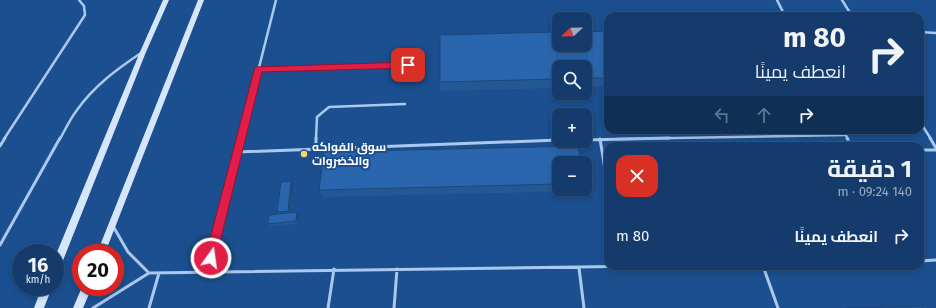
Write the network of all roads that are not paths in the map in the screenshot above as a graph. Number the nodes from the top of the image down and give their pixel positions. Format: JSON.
{"nodes":[{"id":1,"x":79,"y":0,"type":"edge"},
{"id":2,"x":166,"y":0,"type":"edge"},
{"id":3,"x":201,"y":0,"type":"edge"},
{"id":4,"x":276,"y":0,"type":"edge"},
{"id":5,"x":777,"y":0,"type":"edge"},
{"id":6,"x":842,"y":0,"type":"edge"},
{"id":7,"x":783,"y":12,"type":"edge"},
{"id":8,"x":850,"y":12,"type":"edge"},
{"id":9,"x":924,"y":32,"type":"edge"},
{"id":10,"x":936,"y":33,"type":"edge"},
{"id":11,"x":143,"y":52,"type":"junction"},
{"id":12,"x":408,"y":65,"type":"dead end"},
{"id":13,"x":258,"y":69,"type":"junction"},
{"id":14,"x":405,"y":104,"type":"dead end"},
{"id":15,"x":924,"y":129,"type":"edge"},
{"id":16,"x":845,"y":135,"type":"joint"},
{"id":17,"x":600,"y":139,"type":"junction"},
{"id":18,"x":552,"y":140,"type":"edge"},
{"id":19,"x":592,"y":140,"type":"edge"},
{"id":20,"x":849,"y":142,"type":"edge"},
{"id":21,"x":0,"y":146,"type":"edge"},
{"id":22,"x":316,"y":148,"type":"junction"},
{"id":23,"x":936,"y":149,"type":"edge"},
{"id":24,"x":924,"y":150,"type":"edge"},
{"id":25,"x":238,"y":152,"type":"junction"},
{"id":26,"x":604,"y":163,"type":"edge"},
{"id":27,"x":112,"y":225,"type":"junction"},
{"id":28,"x":105,"y":244,"type":"edge"},
{"id":29,"x":0,"y":245,"type":"edge"},
{"id":30,"x":64,"y":246,"type":"edge"},
{"id":31,"x":936,"y":260,"type":"edge"},
{"id":32,"x":924,"y":261,"type":"edge"},
{"id":33,"x":604,"y":267,"type":"edge"},
{"id":34,"x":579,"y":268,"type":"junction"},
{"id":35,"x":396,"y":269,"type":"junction"},
{"id":36,"x":334,"y":270,"type":"junction"},
{"id":37,"x":765,"y":270,"type":"edge"},
{"id":38,"x":149,"y":273,"type":"junction"},
{"id":39,"x":159,"y":273,"type":"junction"},
{"id":40,"x":207,"y":273,"type":"junction"},
{"id":41,"x":44,"y":296,"type":"edge"},
{"id":42,"x":83,"y":296,"type":"edge"},
{"id":43,"x":39,"y":308,"type":"edge"},
{"id":44,"x":78,"y":308,"type":"edge"},
{"id":45,"x":93,"y":308,"type":"edge"},
{"id":46,"x":149,"y":308,"type":"edge"},
{"id":47,"x":328,"y":308,"type":"edge"},
{"id":48,"x":394,"y":308,"type":"edge"},
{"id":49,"x":584,"y":308,"type":"edge"},
{"id":50,"x":778,"y":308,"type":"edge"}],
"edges":[{"from":1,"to":21,"type":"lane"},
{"from":2,"to":11,"type":"street"},
{"from":3,"to":27,"type":"street"},
{"from":4,"to":13,"type":"lane"},
{"from":5,"to":7,"type":"lane"},
{"from":6,"to":8,"type":"lane"},
{"from":9,"to":10,"type":"lane"},
{"from":11,"to":29,"type":"lane"},
{"from":11,"to":30,"type":"street"},
{"from":12,"to":13,"type":"lane"},
{"from":13,"to":25,"type":"lane"},
{"from":14,"to":22,"type":"lane"},
{"from":15,"to":23,"type":"lane"},
{"from":16,"to":17,"type":"lane"},
{"from":16,"to":20,"type":"lane"},
{"from":17,"to":19,"type":"lane"},
{"from":17,"to":26,"type":"lane"},
{"from":18,"to":22,"type":"lane"},
{"from":22,"to":25,"type":"lane"},
{"from":23,"to":24,"type":"lane"},
{"from":25,"to":40,"type":"lane"},
{"from":27,"to":28,"type":"street"},
{"from":27,"to":38,"type":"lane"},
{"from":31,"to":32,"type":"lane"},
{"from":33,"to":34,"type":"lane"},
{"from":34,"to":35,"type":"lane"},
{"from":34,"to":49,"type":"lane"},
{"from":35,"to":36,"type":"lane"},
{"from":35,"to":48,"type":"lane"},
{"from":36,"to":40,"type":"lane"},
{"from":36,"to":47,"type":"lane"},
{"from":37,"to":50,"type":"lane"},
{"from":38,"to":39,"type":"lane"},
{"from":38,"to":45,"type":"lane"},
{"from":39,"to":40,"type":"lane"},
{"from":39,"to":46,"type":"lane"},
{"from":41,"to":43,"type":"street"},
{"from":42,"to":44,"type":"street"}]}
